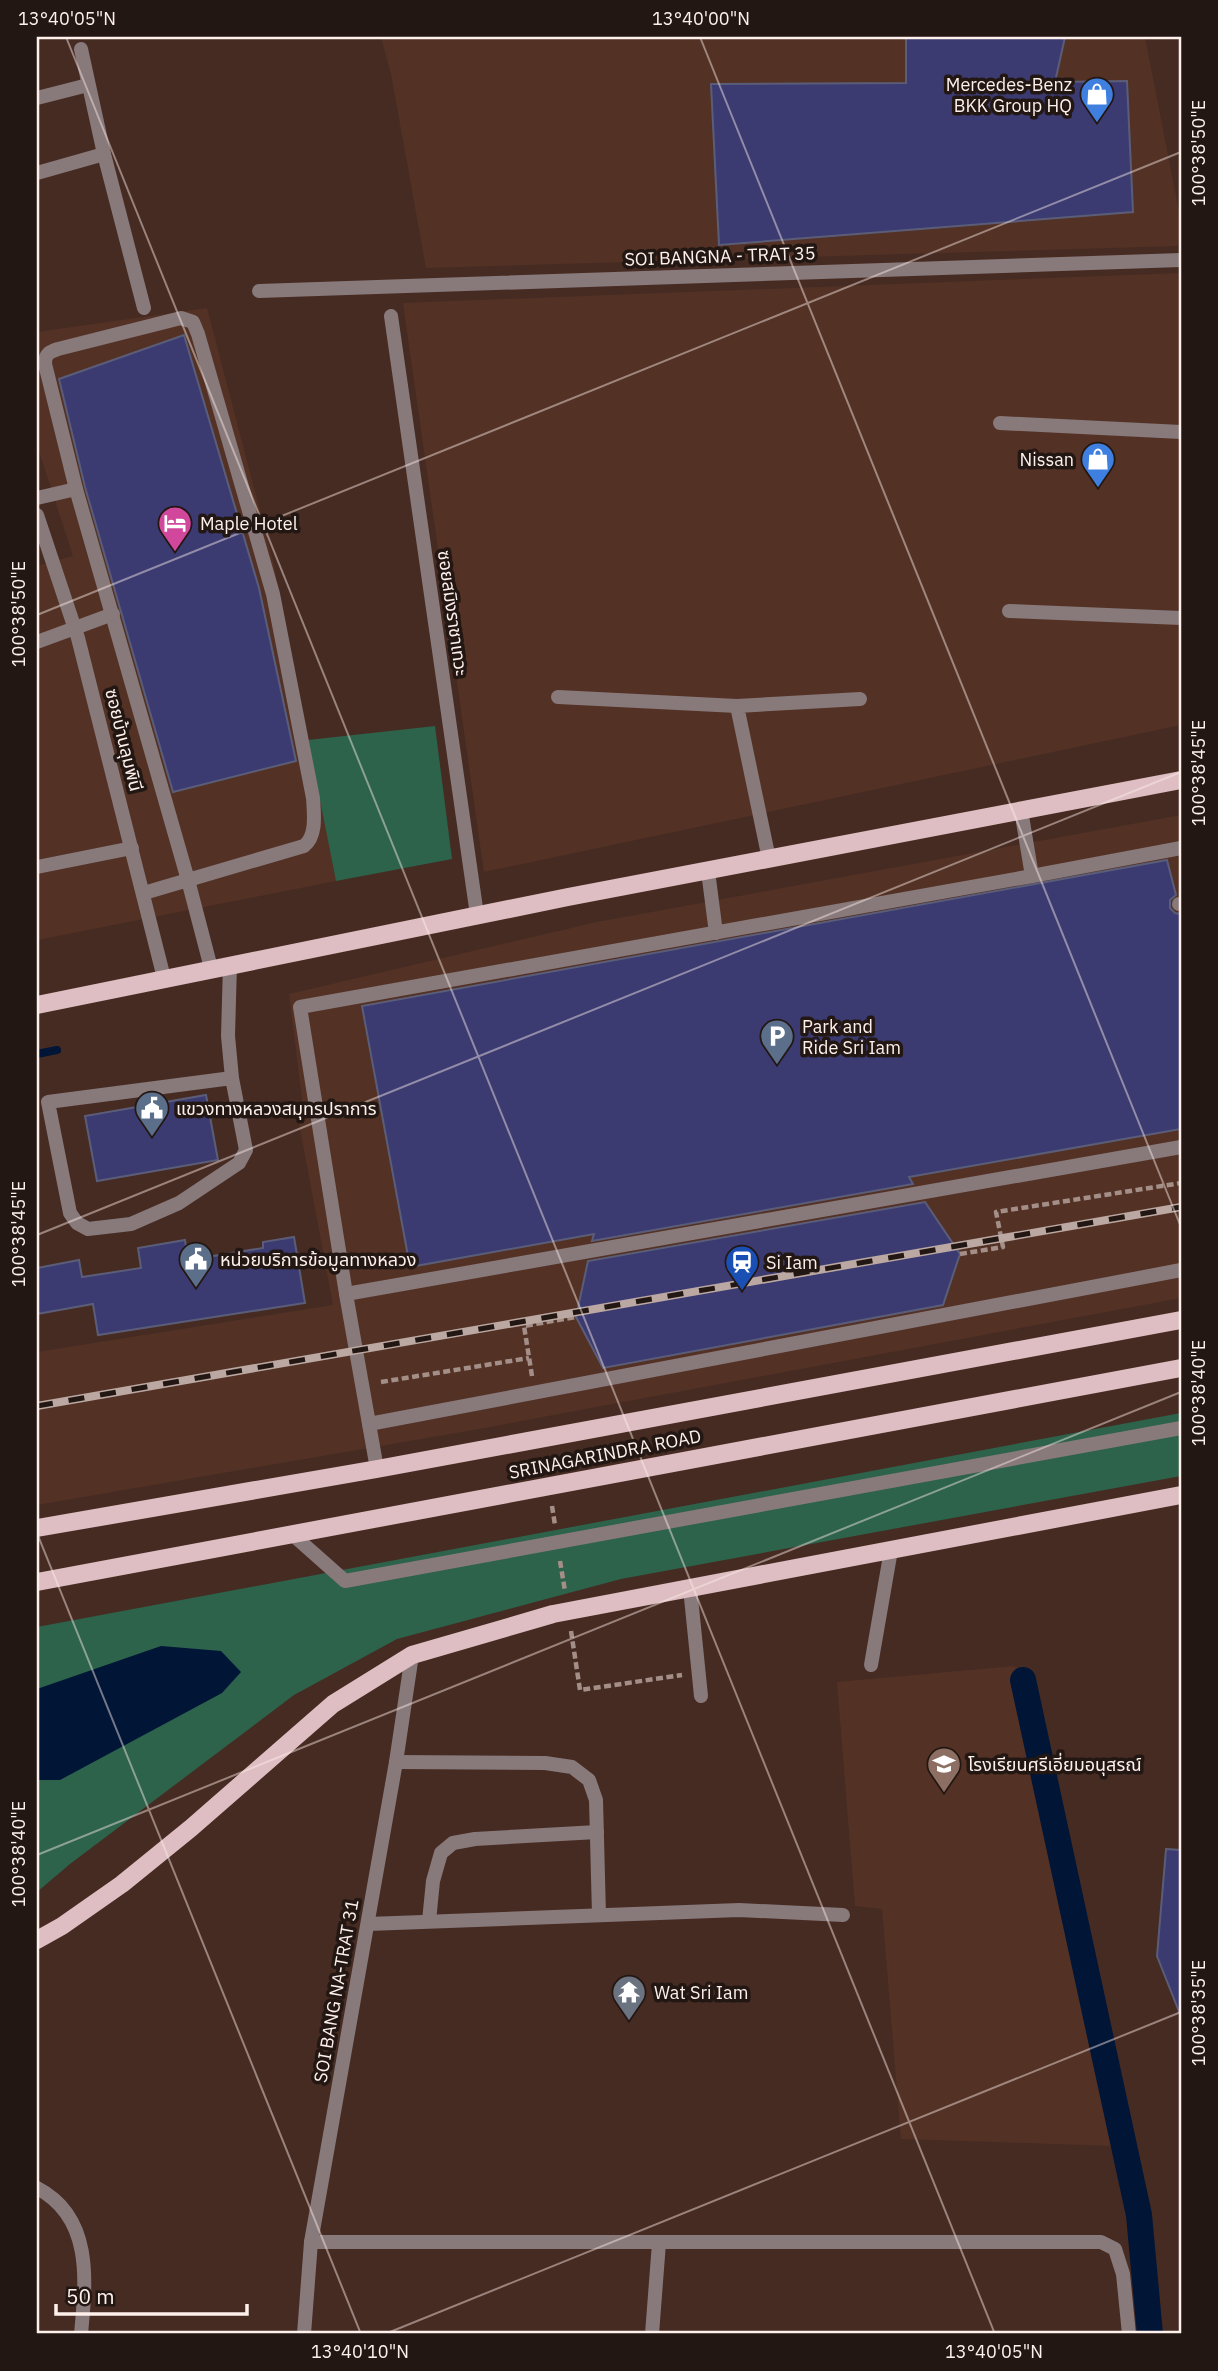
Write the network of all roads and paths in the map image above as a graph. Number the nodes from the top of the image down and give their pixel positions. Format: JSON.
{"nodes":[{"id":1,"x":81,"y":49,"type":"dead end"},
{"id":2,"x":88,"y":85,"type":"junction"},
{"id":3,"x":37,"y":98,"type":"edge"},
{"id":4,"x":104,"y":154,"type":"junction"},
{"id":5,"x":37,"y":173,"type":"edge"},
{"id":6,"x":1181,"y":260,"type":"edge"},
{"id":7,"x":259,"y":291,"type":"dead end"},
{"id":8,"x":145,"y":308,"type":"dead end"},
{"id":9,"x":391,"y":316,"type":"dead end"},
{"id":10,"x":1000,"y":423,"type":"dead end"},
{"id":11,"x":1181,"y":432,"type":"edge"},
{"id":12,"x":76,"y":489,"type":"junction"},
{"id":13,"x":37,"y":498,"type":"edge"},
{"id":14,"x":37,"y":515,"type":"edge"},
{"id":15,"x":1009,"y":611,"type":"dead end"},
{"id":16,"x":113,"y":614,"type":"junction"},
{"id":17,"x":1181,"y":618,"type":"edge"},
{"id":18,"x":75,"y":629,"type":"junction"},
{"id":19,"x":37,"y":642,"type":"edge"},
{"id":20,"x":558,"y":697,"type":"dead end"},
{"id":21,"x":860,"y":699,"type":"dead end"},
{"id":22,"x":737,"y":706,"type":"junction"},
{"id":23,"x":1181,"y":780,"type":"edge"},
{"id":24,"x":1021,"y":810,"type":"junction"},
{"id":25,"x":132,"y":848,"type":"junction"},
{"id":26,"x":1181,"y":848,"type":"edge"},
{"id":27,"x":769,"y":859,"type":"junction"},
{"id":28,"x":37,"y":867,"type":"edge"},
{"id":29,"x":708,"y":871,"type":"junction"},
{"id":30,"x":1032,"y":876,"type":"junction"},
{"id":31,"x":188,"y":880,"type":"junction"},
{"id":32,"x":144,"y":893,"type":"junction"},
{"id":33,"x":478,"y":915,"type":"junction"},
{"id":34,"x":716,"y":933,"type":"junction"},
{"id":35,"x":230,"y":964,"type":"junction"},
{"id":36,"x":211,"y":968,"type":"junction"},
{"id":37,"x":164,"y":978,"type":"junction"},
{"id":38,"x":37,"y":1004,"type":"edge"},
{"id":39,"x":232,"y":1078,"type":"junction"},
{"id":40,"x":42,"y":1103,"type":"edge"},
{"id":41,"x":1181,"y":1147,"type":"edge"},
{"id":42,"x":1181,"y":1183,"type":"edge"},
{"id":43,"x":960,"y":1254,"type":"dead end"},
{"id":44,"x":1181,"y":1270,"type":"edge"},
{"id":45,"x":346,"y":1294,"type":"junction"},
{"id":46,"x":1181,"y":1320,"type":"edge"},
{"id":47,"x":529,"y":1358,"type":"dead end"},
{"id":48,"x":1181,"y":1368,"type":"edge"},
{"id":49,"x":362,"y":1385,"type":"junction"},
{"id":50,"x":369,"y":1424,"type":"junction"},
{"id":51,"x":1181,"y":1428,"type":"edge"},
{"id":52,"x":377,"y":1469,"type":"junction"},
{"id":53,"x":1181,"y":1495,"type":"edge"},
{"id":54,"x":37,"y":1528,"type":"edge"},
{"id":55,"x":292,"y":1534,"type":"junction"},
{"id":56,"x":891,"y":1550,"type":"junction"},
{"id":57,"x":37,"y":1582,"type":"edge"},
{"id":58,"x":690,"y":1588,"type":"junction"},
{"id":59,"x":412,"y":1655,"type":"junction"},
{"id":60,"x":871,"y":1665,"type":"dead end"},
{"id":61,"x":699,"y":1673,"type":"junction"},
{"id":62,"x":580,"y":1690,"type":"dead end"},
{"id":63,"x":701,"y":1696,"type":"dead end"},
{"id":64,"x":396,"y":1762,"type":"junction"},
{"id":65,"x":597,"y":1832,"type":"junction"},
{"id":66,"x":599,"y":1915,"type":"junction"},
{"id":67,"x":843,"y":1915,"type":"dead end"},
{"id":68,"x":429,"y":1921,"type":"junction"},
{"id":69,"x":368,"y":1924,"type":"junction"},
{"id":70,"x":37,"y":1940,"type":"edge"},
{"id":71,"x":37,"y":2188,"type":"edge"},
{"id":72,"x":310,"y":2242,"type":"junction"},
{"id":73,"x":659,"y":2243,"type":"junction"},
{"id":74,"x":81,"y":2334,"type":"edge"},
{"id":75,"x":304,"y":2334,"type":"edge"},
{"id":76,"x":652,"y":2334,"type":"edge"},
{"id":77,"x":1129,"y":2334,"type":"edge"}],
"edges":[{"from":1,"to":2,"type":"street"},
{"from":2,"to":3,"type":"street"},
{"from":2,"to":4,"type":"street"},
{"from":4,"to":5,"type":"street"},
{"from":4,"to":8,"type":"street"},
{"from":6,"to":7,"type":"street","name":"SOI BANGNA - TRAT 35"},
{"from":9,"to":33,"type":"street","name":"ซอยสมิงราชาเทวะ"},
{"from":10,"to":11,"type":"street"},
{"from":12,"to":13,"type":"street"},
{"from":12,"to":16,"type":"street"},
{"from":12,"to":31,"type":"street"},
{"from":14,"to":18,"type":"street","name":"ซอยบ้านลุมพินี"},
{"from":15,"to":17,"type":"street"},
{"from":16,"to":18,"type":"street"},
{"from":16,"to":31,"type":"street"},
{"from":18,"to":19,"type":"street"},
{"from":18,"to":25,"type":"street","name":"ซอยบ้านลุมพินี"},
{"from":20,"to":22,"type":"street"},
{"from":21,"to":22,"type":"street"},
{"from":22,"to":27,"type":"street"},
{"from":23,"to":24,"type":"main road"},
{"from":24,"to":27,"type":"main road"},
{"from":24,"to":30,"type":"street"},
{"from":25,"to":28,"type":"street"},
{"from":25,"to":32,"type":"street","name":"ซอยบ้านลุมพินี"},
{"from":26,"to":30,"type":"street"},
{"from":27,"to":29,"type":"main road"},
{"from":29,"to":33,"type":"main road"},
{"from":29,"to":34,"type":"street"},
{"from":30,"to":34,"type":"street"},
{"from":31,"to":32,"type":"street"},
{"from":31,"to":36,"type":"street"},
{"from":32,"to":37,"type":"street","name":"ซอยบ้านลุมพินี"},
{"from":33,"to":35,"type":"main road"},
{"from":34,"to":45,"type":"street"},
{"from":35,"to":36,"type":"main road"},
{"from":35,"to":39,"type":"street"},
{"from":36,"to":37,"type":"main road"},
{"from":37,"to":38,"type":"main road"},
{"from":39,"to":40,"type":"street"},
{"from":39,"to":40,"type":"street"},
{"from":41,"to":45,"type":"street"},
{"from":42,"to":43,"type":"path"},
{"from":44,"to":50,"type":"street"},
{"from":45,"to":49,"type":"street"},
{"from":46,"to":52,"type":"main road","name":"SRINAGARINDRA ROAD"},
{"from":47,"to":49,"type":"path"},
{"from":48,"to":55,"type":"main road","name":"SRINAGARINDRA ROAD"},
{"from":49,"to":50,"type":"street"},
{"from":50,"to":52,"type":"street"},
{"from":51,"to":55,"type":"street"},
{"from":52,"to":54,"type":"main road","name":"SRINAGARINDRA ROAD"},
{"from":53,"to":56,"type":"main road"},
{"from":55,"to":57,"type":"main road","name":"SRINAGARINDRA ROAD"},
{"from":56,"to":58,"type":"main road"},
{"from":56,"to":60,"type":"street"},
{"from":58,"to":59,"type":"main road"},
{"from":58,"to":61,"type":"street"},
{"from":59,"to":64,"type":"street","name":"SOI BANG NA-TRAT 31"},
{"from":59,"to":70,"type":"main road"},
{"from":61,"to":62,"type":"path"},
{"from":61,"to":63,"type":"street"},
{"from":64,"to":65,"type":"street"},
{"from":64,"to":69,"type":"street","name":"SOI BANG NA-TRAT 31"},
{"from":65,"to":66,"type":"street"},
{"from":65,"to":68,"type":"street"},
{"from":66,"to":67,"type":"street"},
{"from":66,"to":68,"type":"street"},
{"from":68,"to":69,"type":"street"},
{"from":69,"to":72,"type":"street","name":"SOI BANG NA-TRAT 31"},
{"from":71,"to":74,"type":"street"},
{"from":72,"to":73,"type":"street"},
{"from":72,"to":75,"type":"street","name":"SOI BANG NA-TRAT 31"},
{"from":73,"to":76,"type":"street"},
{"from":73,"to":77,"type":"street"}]}
